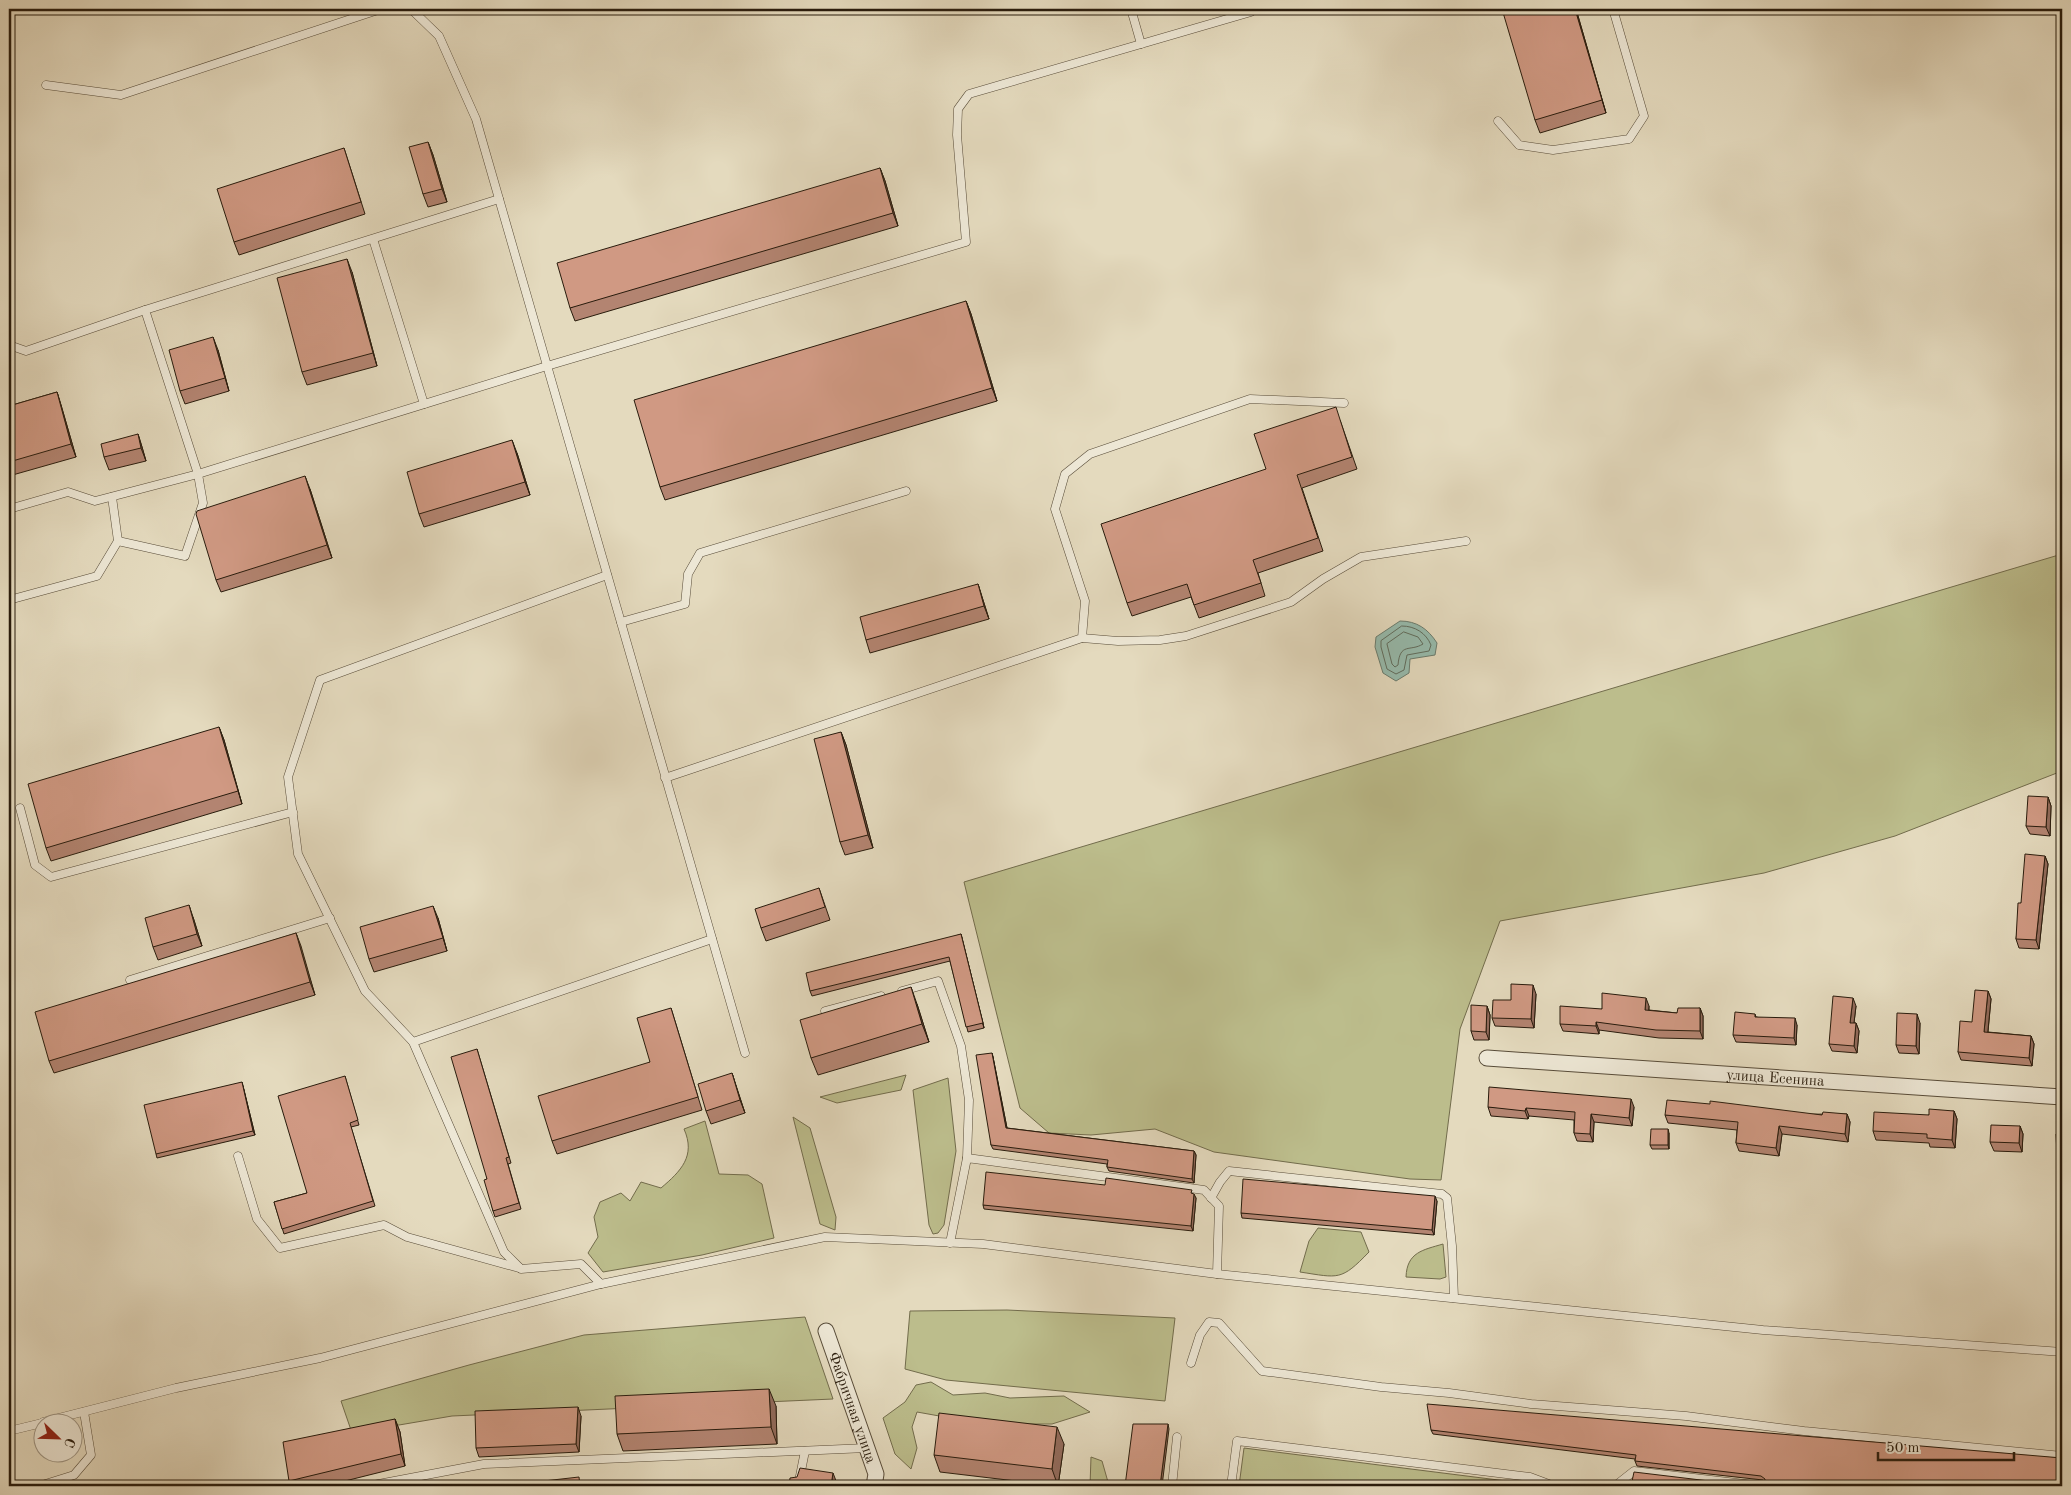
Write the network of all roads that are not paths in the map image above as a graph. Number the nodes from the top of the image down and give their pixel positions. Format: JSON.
{"nodes":[{"id":1,"x":381,"y":9,"type":"edge"},
{"id":2,"x":411,"y":9,"type":"edge"},
{"id":3,"x":1131,"y":9,"type":"edge"},
{"id":4,"x":1613,"y":9,"type":"edge"},
{"id":5,"x":1251,"y":12,"type":"dead end"},
{"id":6,"x":1141,"y":44,"type":"junction"},
{"id":7,"x":46,"y":85,"type":"dead end"},
{"id":8,"x":1498,"y":121,"type":"dead end"},
{"id":9,"x":499,"y":199,"type":"junction"},
{"id":10,"x":373,"y":239,"type":"junction"},
{"id":11,"x":145,"y":310,"type":"junction"},
{"id":12,"x":9,"y":345,"type":"edge"},
{"id":13,"x":547,"y":366,"type":"junction"},
{"id":14,"x":1344,"y":403,"type":"dead end"},
{"id":15,"x":424,"y":404,"type":"junction"},
{"id":16,"x":198,"y":474,"type":"junction"},
{"id":17,"x":906,"y":491,"type":"dead end"},
{"id":18,"x":112,"y":497,"type":"junction"},
{"id":19,"x":9,"y":509,"type":"edge"},
{"id":20,"x":118,"y":541,"type":"junction"},
{"id":21,"x":1466,"y":541,"type":"dead end"},
{"id":22,"x":607,"y":575,"type":"junction"},
{"id":23,"x":9,"y":600,"type":"edge"},
{"id":24,"x":621,"y":622,"type":"junction"},
{"id":25,"x":1082,"y":638,"type":"junction"},
{"id":26,"x":665,"y":778,"type":"junction"},
{"id":27,"x":20,"y":808,"type":"dead end"},
{"id":28,"x":293,"y":812,"type":"junction"},
{"id":29,"x":330,"y":918,"type":"junction"},
{"id":30,"x":712,"y":939,"type":"junction"},
{"id":31,"x":130,"y":980,"type":"dead end"},
{"id":32,"x":826,"y":1011,"type":"edge"},
{"id":33,"x":413,"y":1042,"type":"junction"},
{"id":34,"x":744,"y":1053,"type":"dead end"},
{"id":35,"x":1488,"y":1058,"type":"dead end"},
{"id":36,"x":2062,"y":1097,"type":"edge"},
{"id":37,"x":238,"y":1156,"type":"dead end"},
{"id":38,"x":967,"y":1158,"type":"junction"},
{"id":39,"x":1211,"y":1198,"type":"junction"},
{"id":40,"x":950,"y":1243,"type":"junction"},
{"id":41,"x":521,"y":1269,"type":"junction"},
{"id":42,"x":1218,"y":1274,"type":"junction"},
{"id":43,"x":601,"y":1284,"type":"junction"},
{"id":44,"x":1454,"y":1298,"type":"junction"},
{"id":45,"x":826,"y":1330,"type":"dead end"},
{"id":46,"x":2062,"y":1352,"type":"edge"},
{"id":47,"x":1190,"y":1363,"type":"dead end"},
{"id":48,"x":84,"y":1412,"type":"joint"},
{"id":49,"x":32,"y":1426,"type":"edge"},
{"id":50,"x":9,"y":1432,"type":"edge"},
{"id":51,"x":1177,"y":1437,"type":"dead end"},
{"id":52,"x":867,"y":1448,"type":"junction"},
{"id":53,"x":804,"y":1451,"type":"junction"},
{"id":54,"x":2062,"y":1456,"type":"edge"},
{"id":55,"x":1540,"y":1484,"type":"edge"},
{"id":56,"x":40,"y":1486,"type":"edge"},
{"id":57,"x":368,"y":1486,"type":"edge"},
{"id":58,"x":798,"y":1486,"type":"edge"},
{"id":59,"x":874,"y":1486,"type":"edge"},
{"id":60,"x":1172,"y":1486,"type":"edge"},
{"id":61,"x":1231,"y":1486,"type":"edge"},
{"id":62,"x":1554,"y":1486,"type":"edge"},
{"id":63,"x":1615,"y":1486,"type":"edge"},
{"id":64,"x":1762,"y":1486,"type":"edge"}],
"edges":[{"from":1,"to":7,"type":"lane"},
{"from":2,"to":9,"type":"lane"},
{"from":3,"to":6,"type":"lane"},
{"from":4,"to":8,"type":"lane"},
{"from":5,"to":6,"type":"lane"},
{"from":6,"to":13,"type":"lane"},
{"from":9,"to":10,"type":"lane"},
{"from":9,"to":13,"type":"lane"},
{"from":10,"to":11,"type":"lane"},
{"from":10,"to":15,"type":"lane"},
{"from":11,"to":12,"type":"lane"},
{"from":11,"to":16,"type":"lane"},
{"from":13,"to":15,"type":"lane"},
{"from":13,"to":22,"type":"lane"},
{"from":14,"to":25,"type":"lane"},
{"from":15,"to":16,"type":"lane"},
{"from":16,"to":18,"type":"lane"},
{"from":16,"to":20,"type":"lane"},
{"from":17,"to":24,"type":"lane"},
{"from":18,"to":19,"type":"lane"},
{"from":18,"to":20,"type":"lane"},
{"from":20,"to":23,"type":"lane"},
{"from":21,"to":25,"type":"lane"},
{"from":22,"to":24,"type":"lane"},
{"from":22,"to":28,"type":"lane"},
{"from":24,"to":26,"type":"lane"},
{"from":25,"to":26,"type":"lane"},
{"from":26,"to":30,"type":"lane"},
{"from":27,"to":28,"type":"lane"},
{"from":28,"to":29,"type":"lane"},
{"from":29,"to":31,"type":"lane"},
{"from":29,"to":33,"type":"lane"},
{"from":30,"to":33,"type":"lane"},
{"from":30,"to":34,"type":"lane"},
{"from":32,"to":38,"type":"lane"},
{"from":33,"to":41,"type":"lane"},
{"from":35,"to":36,"type":"street","name":"улица Есенина"},
{"from":37,"to":41,"type":"lane"},
{"from":38,"to":39,"type":"lane"},
{"from":38,"to":40,"type":"lane"},
{"from":39,"to":42,"type":"lane"},
{"from":39,"to":44,"type":"lane"},
{"from":40,"to":42,"type":"lane"},
{"from":40,"to":43,"type":"lane"},
{"from":41,"to":43,"type":"lane"},
{"from":42,"to":44,"type":"lane"},
{"from":43,"to":48,"type":"lane"},
{"from":44,"to":46,"type":"lane"},
{"from":45,"to":52,"type":"street","name":"Фабричная улица"},
{"from":47,"to":54,"type":"lane"},
{"from":48,"to":56,"type":"lane"},
{"from":49,"to":50,"type":"lane"},
{"from":51,"to":60,"type":"lane"},
{"from":52,"to":53,"type":"lane"},
{"from":52,"to":59,"type":"street","name":"Фабричная улица"},
{"from":53,"to":57,"type":"lane"},
{"from":53,"to":58,"type":"lane"},
{"from":55,"to":61,"type":"lane"},
{"from":55,"to":62,"type":"lane"},
{"from":63,"to":64,"type":"lane"}]}
